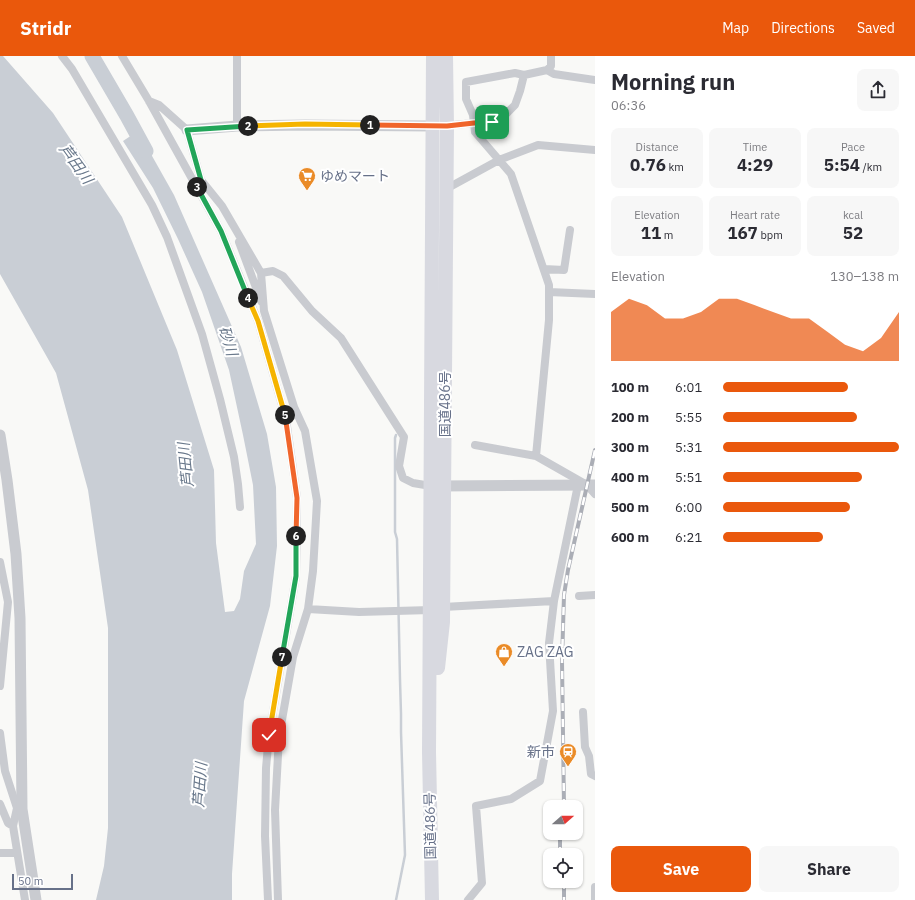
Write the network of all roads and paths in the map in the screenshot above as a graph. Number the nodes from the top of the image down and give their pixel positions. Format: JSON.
{"nodes":[{"id":1,"x":62,"y":56,"type":"edge"},
{"id":2,"x":122,"y":56,"type":"edge"},
{"id":3,"x":238,"y":56,"type":"edge"},
{"id":4,"x":433,"y":56,"type":"edge"},
{"id":5,"x":446,"y":56,"type":"edge"},
{"id":6,"x":551,"y":56,"type":"edge"},
{"id":7,"x":547,"y":70,"type":"junction"},
{"id":8,"x":524,"y":75,"type":"junction"},
{"id":9,"x":595,"y":80,"type":"edge"},
{"id":10,"x":149,"y":101,"type":"junction"},
{"id":11,"x":474,"y":123,"type":"junction"},
{"id":12,"x":237,"y":126,"type":"junction"},
{"id":13,"x":432,"y":126,"type":"junction"},
{"id":14,"x":447,"y":126,"type":"junction"},
{"id":15,"x":187,"y":130,"type":"junction"},
{"id":16,"x":595,"y":150,"type":"edge"},
{"id":17,"x":499,"y":160,"type":"junction"},
{"id":18,"x":199,"y":183,"type":"junction"},
{"id":19,"x":446,"y":189,"type":"junction"},
{"id":20,"x":222,"y":206,"type":"junction"},
{"id":21,"x":570,"y":230,"type":"dead end"},
{"id":22,"x":544,"y":269,"type":"junction"},
{"id":23,"x":262,"y":273,"type":"junction"},
{"id":24,"x":549,"y":292,"type":"junction"},
{"id":25,"x":595,"y":294,"type":"edge"},
{"id":26,"x":264,"y":311,"type":"junction"},
{"id":27,"x":0,"y":435,"type":"edge"},
{"id":28,"x":475,"y":445,"type":"dead end"},
{"id":29,"x":536,"y":456,"type":"junction"},
{"id":30,"x":4,"y":480,"type":"edge"},
{"id":31,"x":587,"y":485,"type":"edge"},
{"id":32,"x":437,"y":486,"type":"junction"},
{"id":33,"x":595,"y":494,"type":"edge"},
{"id":34,"x":240,"y":507,"type":"dead end"},
{"id":35,"x":0,"y":562,"type":"edge"},
{"id":36,"x":2,"y":587,"type":"edge"},
{"id":37,"x":595,"y":595,"type":"edge"},
{"id":38,"x":579,"y":596,"type":"dead end"},
{"id":39,"x":554,"y":601,"type":"junction"},
{"id":40,"x":437,"y":608,"type":"junction"},
{"id":41,"x":308,"y":609,"type":"junction"},
{"id":42,"x":0,"y":686,"type":"edge"},
{"id":43,"x":583,"y":712,"type":"dead end"},
{"id":44,"x":0,"y":733,"type":"edge"},
{"id":45,"x":595,"y":776,"type":"edge"},
{"id":46,"x":0,"y":804,"type":"edge"},
{"id":47,"x":19,"y":809,"type":"junction"},
{"id":48,"x":13,"y":826,"type":"junction"},
{"id":49,"x":0,"y":853,"type":"edge"},
{"id":50,"x":17,"y":853,"type":"junction"},
{"id":51,"x":595,"y":886,"type":"edge"},
{"id":52,"x":24,"y":900,"type":"edge"},
{"id":53,"x":36,"y":900,"type":"edge"},
{"id":54,"x":268,"y":900,"type":"edge"},
{"id":55,"x":278,"y":900,"type":"edge"},
{"id":56,"x":432,"y":900,"type":"edge"},
{"id":57,"x":468,"y":900,"type":"edge"},
{"id":58,"x":595,"y":900,"type":"edge"}],
"edges":[{"from":1,"to":34,"type":"street"},
{"from":2,"to":10,"type":"street"},
{"from":3,"to":12,"type":"street"},
{"from":4,"to":13,"type":"highway","name":"国道486号"},
{"from":5,"to":14,"type":"highway","name":"国道486号"},
{"from":6,"to":7,"type":"street"},
{"from":7,"to":8,"type":"street"},
{"from":7,"to":9,"type":"street"},
{"from":8,"to":11,"type":"street"},
{"from":8,"to":11,"type":"street"},
{"from":10,"to":15,"type":"street"},
{"from":10,"to":18,"type":"street"},
{"from":11,"to":14,"type":"street"},
{"from":11,"to":17,"type":"street"},
{"from":12,"to":13,"type":"street"},
{"from":12,"to":15,"type":"street"},
{"from":13,"to":14,"type":"street"},
{"from":13,"to":32,"type":"highway","name":"国道486号"},
{"from":14,"to":19,"type":"highway","name":"国道486号"},
{"from":15,"to":18,"type":"street"},
{"from":16,"to":17,"type":"street"},
{"from":17,"to":19,"type":"street"},
{"from":17,"to":22,"type":"street"},
{"from":18,"to":20,"type":"street"},
{"from":18,"to":54,"type":"street"},
{"from":19,"to":32,"type":"highway","name":"国道486号"},
{"from":20,"to":23,"type":"street"},
{"from":20,"to":26,"type":"street"},
{"from":21,"to":22,"type":"street"},
{"from":22,"to":24,"type":"street"},
{"from":23,"to":26,"type":"street"},
{"from":23,"to":32,"type":"street"},
{"from":24,"to":25,"type":"street"},
{"from":24,"to":29,"type":"street"},
{"from":26,"to":41,"type":"street"},
{"from":27,"to":30,"type":"street"},
{"from":28,"to":29,"type":"street"},
{"from":29,"to":31,"type":"street"},
{"from":30,"to":47,"type":"street"},
{"from":31,"to":32,"type":"street"},
{"from":31,"to":33,"type":"street"},
{"from":31,"to":39,"type":"street"},
{"from":32,"to":40,"type":"highway","name":"国道486号"},
{"from":35,"to":36,"type":"street"},
{"from":36,"to":42,"type":"street"},
{"from":37,"to":38,"type":"street"},
{"from":39,"to":40,"type":"street"},
{"from":39,"to":57,"type":"street"},
{"from":40,"to":41,"type":"street"},
{"from":40,"to":56,"type":"highway","name":"国道486号"},
{"from":41,"to":55,"type":"street"},
{"from":43,"to":45,"type":"street"},
{"from":44,"to":47,"type":"street"},
{"from":46,"to":48,"type":"street"},
{"from":47,"to":48,"type":"street"},
{"from":47,"to":53,"type":"street"},
{"from":48,"to":50,"type":"street"},
{"from":49,"to":50,"type":"street"},
{"from":50,"to":52,"type":"street"},
{"from":51,"to":58,"type":"street"}]}
